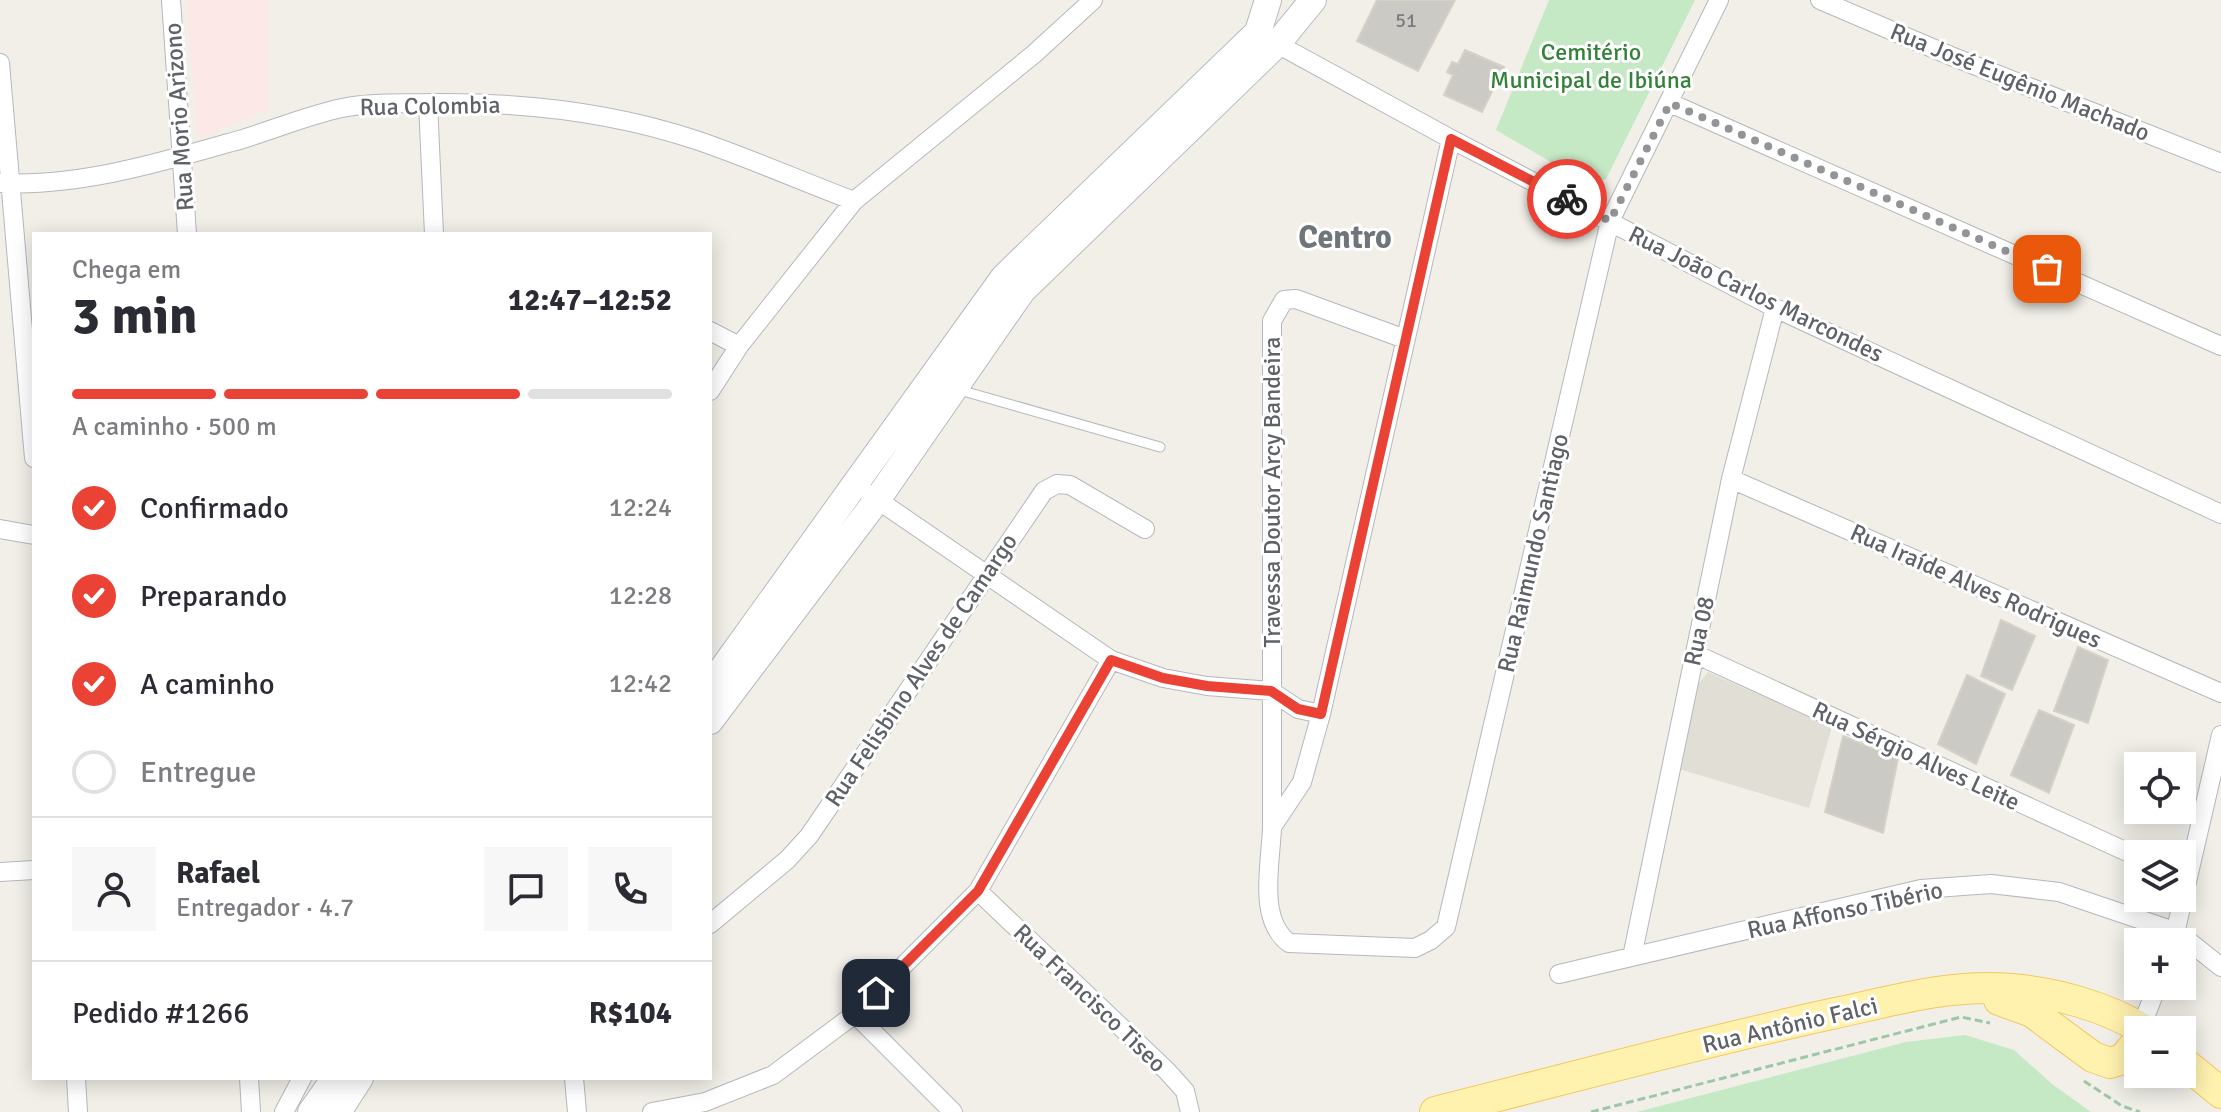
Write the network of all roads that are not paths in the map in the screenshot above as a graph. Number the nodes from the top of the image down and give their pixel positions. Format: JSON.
{"nodes":[{"id":1,"x":171,"y":0,"type":"edge"},
{"id":2,"x":1093,"y":0,"type":"edge"},
{"id":3,"x":1268,"y":0,"type":"edge"},
{"id":4,"x":1313,"y":0,"type":"edge"},
{"id":5,"x":1719,"y":0,"type":"edge"},
{"id":6,"x":1820,"y":0,"type":"edge"},
{"id":7,"x":1267,"y":38,"type":"junction"},
{"id":8,"x":0,"y":63,"type":"edge"},
{"id":9,"x":428,"y":103,"type":"junction"},
{"id":10,"x":1670,"y":103,"type":"junction"},
{"id":11,"x":1451,"y":139,"type":"junction"},
{"id":12,"x":180,"y":155,"type":"junction"},
{"id":13,"x":2221,"y":163,"type":"edge"},
{"id":14,"x":5,"y":183,"type":"edge"},
{"id":15,"x":854,"y":201,"type":"junction"},
{"id":16,"x":1610,"y":221,"type":"junction"},
{"id":17,"x":187,"y":232,"type":"edge"},
{"id":18,"x":434,"y":232,"type":"edge"},
{"id":19,"x":1775,"y":308,"type":"junction"},
{"id":20,"x":712,"y":332,"type":"edge"},
{"id":21,"x":1405,"y":339,"type":"junction"},
{"id":22,"x":739,"y":346,"type":"junction"},
{"id":23,"x":2221,"y":346,"type":"edge"},
{"id":24,"x":941,"y":384,"type":"junction"},
{"id":25,"x":712,"y":388,"type":"edge"},
{"id":26,"x":32,"y":439,"type":"edge"},
{"id":27,"x":1160,"y":447,"type":"dead end"},
{"id":28,"x":1731,"y":479,"type":"junction"},
{"id":29,"x":854,"y":483,"type":"junction"},
{"id":30,"x":877,"y":500,"type":"junction"},
{"id":31,"x":2221,"y":514,"type":"edge"},
{"id":32,"x":0,"y":529,"type":"edge"},
{"id":33,"x":1145,"y":529,"type":"dead end"},
{"id":34,"x":32,"y":535,"type":"edge"},
{"id":35,"x":986,"y":576,"type":"junction"},
{"id":36,"x":1695,"y":654,"type":"junction"},
{"id":37,"x":1111,"y":660,"type":"junction"},
{"id":38,"x":712,"y":683,"type":"edge"},
{"id":39,"x":1271,"y":691,"type":"junction"},
{"id":40,"x":2221,"y":693,"type":"edge"},
{"id":41,"x":1321,"y":714,"type":"junction"},
{"id":42,"x":712,"y":718,"type":"edge"},
{"id":43,"x":2220,"y":740,"type":"edge"},
{"id":44,"x":1272,"y":827,"type":"junction"},
{"id":45,"x":2195,"y":840,"type":"edge"},
{"id":46,"x":2124,"y":851,"type":"edge"},
{"id":47,"x":32,"y":870,"type":"edge"},
{"id":48,"x":0,"y":872,"type":"edge"},
{"id":49,"x":978,"y":891,"type":"junction"},
{"id":50,"x":1269,"y":911,"type":"joint"},
{"id":51,"x":712,"y":922,"type":"edge"},
{"id":52,"x":2152,"y":928,"type":"edge"},
{"id":53,"x":2196,"y":951,"type":"edge"},
{"id":54,"x":1632,"y":957,"type":"junction"},
{"id":55,"x":2221,"y":967,"type":"edge"},
{"id":56,"x":1559,"y":974,"type":"dead end"},
{"id":57,"x":1938,"y":991,"type":"junction"},
{"id":58,"x":855,"y":1014,"type":"junction"},
{"id":59,"x":2124,"y":1022,"type":"edge"},
{"id":60,"x":2124,"y":1058,"type":"edge"},
{"id":61,"x":2196,"y":1072,"type":"edge"},
{"id":62,"x":76,"y":1080,"type":"edge"},
{"id":63,"x":249,"y":1080,"type":"edge"},
{"id":64,"x":302,"y":1080,"type":"edge"},
{"id":65,"x":332,"y":1080,"type":"edge"},
{"id":66,"x":359,"y":1080,"type":"edge"},
{"id":67,"x":574,"y":1080,"type":"edge"},
{"id":68,"x":2221,"y":1093,"type":"edge"},
{"id":69,"x":294,"y":1110,"type":"edge"},
{"id":70,"x":78,"y":1112,"type":"edge"},
{"id":71,"x":251,"y":1112,"type":"edge"},
{"id":72,"x":338,"y":1112,"type":"edge"},
{"id":73,"x":577,"y":1112,"type":"edge"},
{"id":74,"x":652,"y":1112,"type":"edge"},
{"id":75,"x":953,"y":1112,"type":"edge"},
{"id":76,"x":1190,"y":1112,"type":"edge"},
{"id":77,"x":1435,"y":1112,"type":"edge"}],
"edges":[{"from":1,"to":12,"type":"street","name":"Rua Morio Arizono"},
{"from":2,"to":15,"type":"street"},
{"from":3,"to":7,"type":"main road"},
{"from":4,"to":7,"type":"main road"},
{"from":5,"to":10,"type":"street","name":"Rua Raimundo Santiago"},
{"from":6,"to":13,"type":"street","name":"Rua José Eugênio Machado"},
{"from":7,"to":11,"type":"street","name":"Rua João Carlos Marcondes"},
{"from":7,"to":24,"type":"main road"},
{"from":8,"to":14,"type":"street"},
{"from":9,"to":12,"type":"street","name":"Rua Colombia"},
{"from":9,"to":15,"type":"street","name":"Rua Colombia"},
{"from":9,"to":18,"type":"street"},
{"from":10,"to":16,"type":"street","name":"Rua Raimundo Santiago"},
{"from":10,"to":23,"type":"street"},
{"from":11,"to":16,"type":"street","name":"Rua João Carlos Marcondes"},
{"from":11,"to":21,"type":"street"},
{"from":12,"to":14,"type":"street","name":"Rua Colombia"},
{"from":12,"to":17,"type":"street","name":"Rua Morio Arizono"},
{"from":14,"to":26,"type":"street"},
{"from":15,"to":22,"type":"street"},
{"from":16,"to":19,"type":"street","name":"Rua João Carlos Marcondes"},
{"from":16,"to":50,"type":"street","name":"Rua Raimundo Santiago"},
{"from":19,"to":28,"type":"street","name":"Rua 08"},
{"from":19,"to":31,"type":"street","name":"Rua João Carlos Marcondes"},
{"from":20,"to":22,"type":"street"},
{"from":21,"to":39,"type":"street","name":"Travessa Doutor Arcy Bandeira"},
{"from":21,"to":41,"type":"street"},
{"from":22,"to":25,"type":"street"},
{"from":24,"to":27,"type":"lane"},
{"from":24,"to":29,"type":"main road"},
{"from":24,"to":30,"type":"main road"},
{"from":28,"to":36,"type":"street","name":"Rua 08"},
{"from":28,"to":40,"type":"street","name":"Rua Iraíde Alves Rodrigues"},
{"from":29,"to":30,"type":"street"},
{"from":29,"to":38,"type":"main road"},
{"from":30,"to":35,"type":"street"},
{"from":30,"to":42,"type":"main road"},
{"from":32,"to":34,"type":"street"},
{"from":33,"to":35,"type":"street","name":"Rua Felisbino Alves de Camargo"},
{"from":35,"to":37,"type":"street"},
{"from":35,"to":51,"type":"street","name":"Rua Felisbino Alves de Camargo"},
{"from":36,"to":46,"type":"street","name":"Rua Sérgio Alves Leite"},
{"from":36,"to":54,"type":"street","name":"Rua 08"},
{"from":37,"to":39,"type":"street"},
{"from":37,"to":49,"type":"street"},
{"from":39,"to":41,"type":"street"},
{"from":39,"to":44,"type":"street","name":"Travessa Doutor Arcy Bandeira"},
{"from":41,"to":44,"type":"street"},
{"from":43,"to":45,"type":"street"},
{"from":44,"to":50,"type":"street","name":"Travessa Doutor Arcy Bandeira"},
{"from":47,"to":48,"type":"street"},
{"from":49,"to":58,"type":"street"},
{"from":49,"to":76,"type":"street","name":"Rua Francisco Tiseo"},
{"from":52,"to":54,"type":"street","name":"Rua Affonso Tibério"},
{"from":53,"to":55,"type":"street","name":"Rua Affonso Tibério"},
{"from":54,"to":56,"type":"street","name":"Rua Affonso Tibério"},
{"from":57,"to":59,"type":"main road","name":"Rua Antônio Falci"},
{"from":57,"to":60,"type":"main road"},
{"from":57,"to":77,"type":"main road","name":"Rua Antônio Falci"},
{"from":58,"to":74,"type":"street"},
{"from":58,"to":75,"type":"street"},
{"from":61,"to":68,"type":"main road"},
{"from":62,"to":70,"type":"street"},
{"from":63,"to":71,"type":"street"},
{"from":64,"to":69,"type":"street"},
{"from":65,"to":69,"type":"main road"},
{"from":66,"to":72,"type":"main road"},
{"from":67,"to":73,"type":"street"}]}
